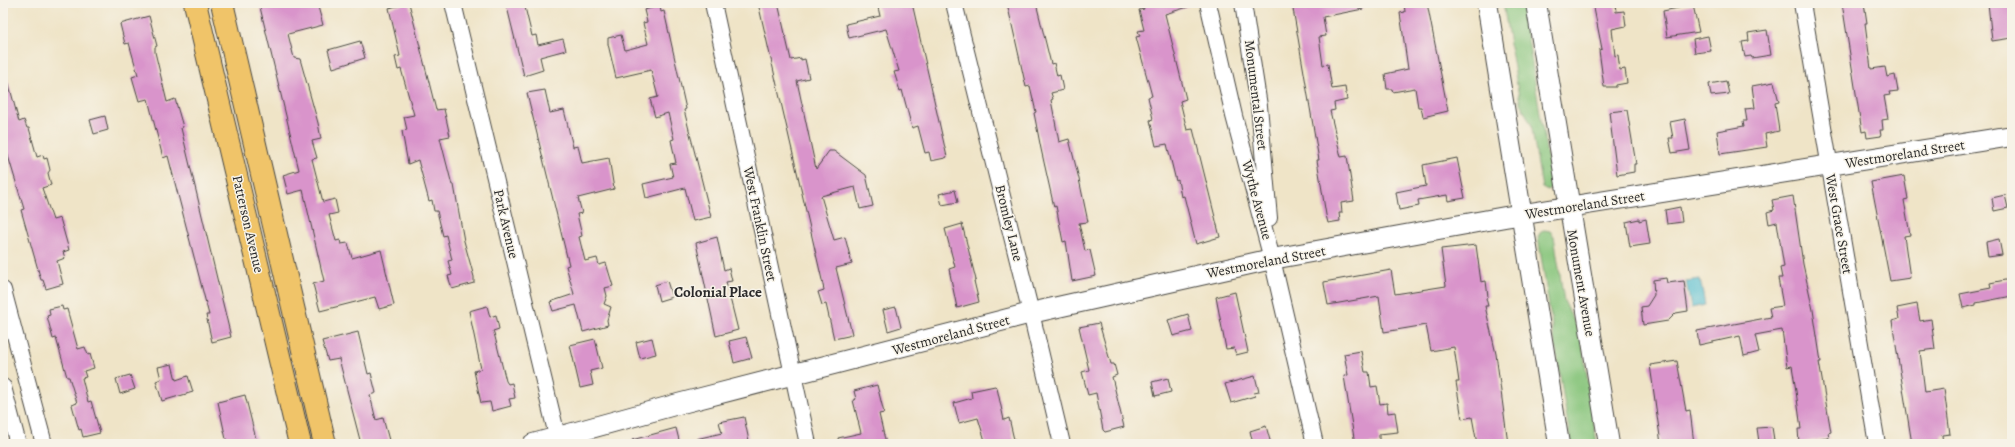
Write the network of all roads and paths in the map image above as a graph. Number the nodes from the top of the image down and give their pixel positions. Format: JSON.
{"nodes":[{"id":1,"x":195,"y":3,"type":"edge"},
{"id":2,"x":222,"y":3,"type":"edge"},
{"id":3,"x":454,"y":3,"type":"edge"},
{"id":4,"x":713,"y":3,"type":"edge"},
{"id":5,"x":954,"y":3,"type":"edge"},
{"id":6,"x":1208,"y":3,"type":"edge"},
{"id":7,"x":1243,"y":3,"type":"edge"},
{"id":8,"x":1487,"y":3,"type":"edge"},
{"id":9,"x":1536,"y":3,"type":"edge"},
{"id":10,"x":1802,"y":3,"type":"edge"},
{"id":11,"x":2012,"y":136,"type":"edge"},
{"id":12,"x":1829,"y":166,"type":"junction"},
{"id":13,"x":1568,"y":207,"type":"junction"},
{"id":14,"x":1522,"y":216,"type":"junction"},
{"id":15,"x":1272,"y":259,"type":"junction"},
{"id":16,"x":3,"y":290,"type":"edge"},
{"id":17,"x":1032,"y":313,"type":"junction"},
{"id":18,"x":793,"y":375,"type":"junction"},
{"id":19,"x":3,"y":388,"type":"edge"},
{"id":20,"x":558,"y":441,"type":"edge"},
{"id":21,"x":18,"y":444,"type":"edge"},
{"id":22,"x":44,"y":444,"type":"edge"},
{"id":23,"x":300,"y":444,"type":"edge"},
{"id":24,"x":325,"y":444,"type":"edge"},
{"id":25,"x":533,"y":444,"type":"edge"},
{"id":26,"x":808,"y":444,"type":"edge"},
{"id":27,"x":1062,"y":444,"type":"edge"},
{"id":28,"x":1315,"y":444,"type":"edge"},
{"id":29,"x":1559,"y":444,"type":"edge"},
{"id":30,"x":1609,"y":444,"type":"edge"},
{"id":31,"x":1877,"y":444,"type":"edge"}],
"edges":[{"from":1,"to":23,"type":"main road","name":"Patterson Avenue"},
{"from":2,"to":24,"type":"main road","name":"Patterson Avenue"},
{"from":3,"to":20,"type":"street","name":"Park Avenue"},
{"from":4,"to":18,"type":"street","name":"West Franklin Street"},
{"from":5,"to":17,"type":"street","name":"Bromley Lane"},
{"from":6,"to":15,"type":"street","name":"Wythe Avenue"},
{"from":7,"to":15,"type":"street","name":"Monumental Street"},
{"from":8,"to":14,"type":"street"},
{"from":9,"to":13,"type":"street","name":"Monument Avenue"},
{"from":10,"to":12,"type":"street","name":"West Grace Street"},
{"from":11,"to":12,"type":"street","name":"Westmoreland Street"},
{"from":12,"to":13,"type":"street","name":"Westmoreland Street"},
{"from":12,"to":31,"type":"street","name":"West Grace Street"},
{"from":13,"to":14,"type":"street","name":"Westmoreland Street"},
{"from":13,"to":30,"type":"street","name":"Monument Avenue"},
{"from":14,"to":15,"type":"street","name":"Westmoreland Street"},
{"from":14,"to":29,"type":"street"},
{"from":15,"to":17,"type":"street","name":"Westmoreland Street"},
{"from":15,"to":28,"type":"street","name":"Wythe Avenue"},
{"from":16,"to":22,"type":"street"},
{"from":17,"to":18,"type":"street","name":"Westmoreland Street"},
{"from":17,"to":27,"type":"street","name":"Bromley Lane"},
{"from":18,"to":20,"type":"street","name":"Westmoreland Street"},
{"from":18,"to":26,"type":"street","name":"West Franklin Street"},
{"from":19,"to":21,"type":"street"},
{"from":20,"to":25,"type":"street","name":"Westmoreland Street"}]}
